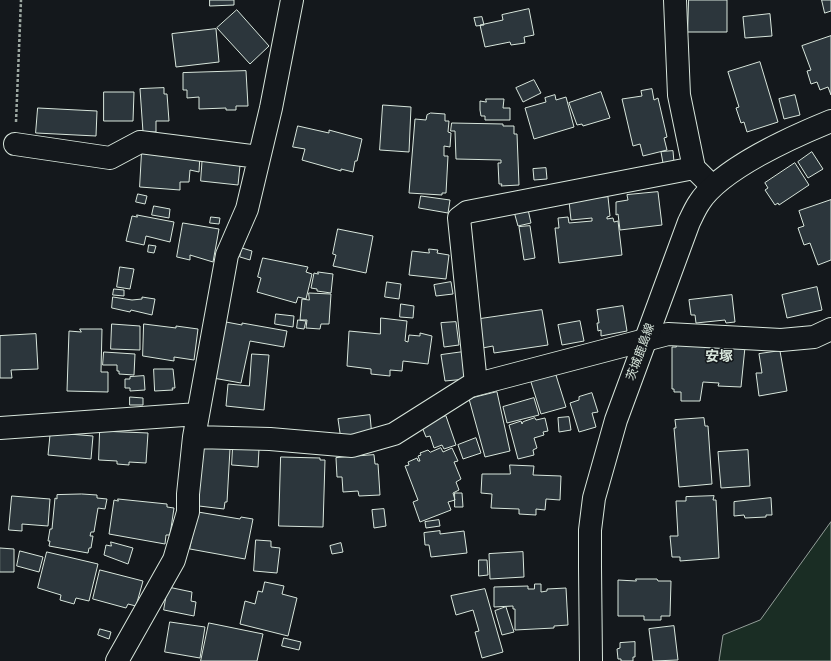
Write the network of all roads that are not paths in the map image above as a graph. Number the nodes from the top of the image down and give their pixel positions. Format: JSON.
{"nodes":[{"id":1,"x":292,"y":0,"type":"edge"},
{"id":2,"x":675,"y":0,"type":"edge"},
{"id":3,"x":831,"y":121,"type":"edge"},
{"id":4,"x":15,"y":144,"type":"road end"},
{"id":5,"x":260,"y":157,"type":"junction"},
{"id":6,"x":694,"y":168,"type":"junction"},
{"id":7,"x":713,"y":188,"type":"junction"},
{"id":8,"x":831,"y":329,"type":"edge"},
{"id":9,"x":646,"y":339,"type":"junction"},
{"id":10,"x":476,"y":384,"type":"junction"},
{"id":11,"x":198,"y":414,"type":"junction"},
{"id":12,"x":0,"y":428,"type":"edge"},
{"id":13,"x":194,"y":437,"type":"junction"},
{"id":14,"x":117,"y":661,"type":"edge"},
{"id":15,"x":591,"y":661,"type":"edge"}],
"edges":[{"from":1,"to":5,"type":"street"},
{"from":2,"to":6,"type":"street"},
{"from":3,"to":7,"type":"street","name":"茨城鹿島線"},
{"from":4,"to":5,"type":"street"},
{"from":5,"to":11,"type":"street"},
{"from":6,"to":7,"type":"street"},
{"from":6,"to":10,"type":"street"},
{"from":7,"to":9,"type":"street","name":"茨城鹿島線"},
{"from":8,"to":9,"type":"street"},
{"from":9,"to":10,"type":"street"},
{"from":9,"to":15,"type":"street","name":"茨城鹿島線"},
{"from":10,"to":13,"type":"street"},
{"from":11,"to":12,"type":"street"},
{"from":11,"to":13,"type":"street"},
{"from":13,"to":14,"type":"street"}]}
